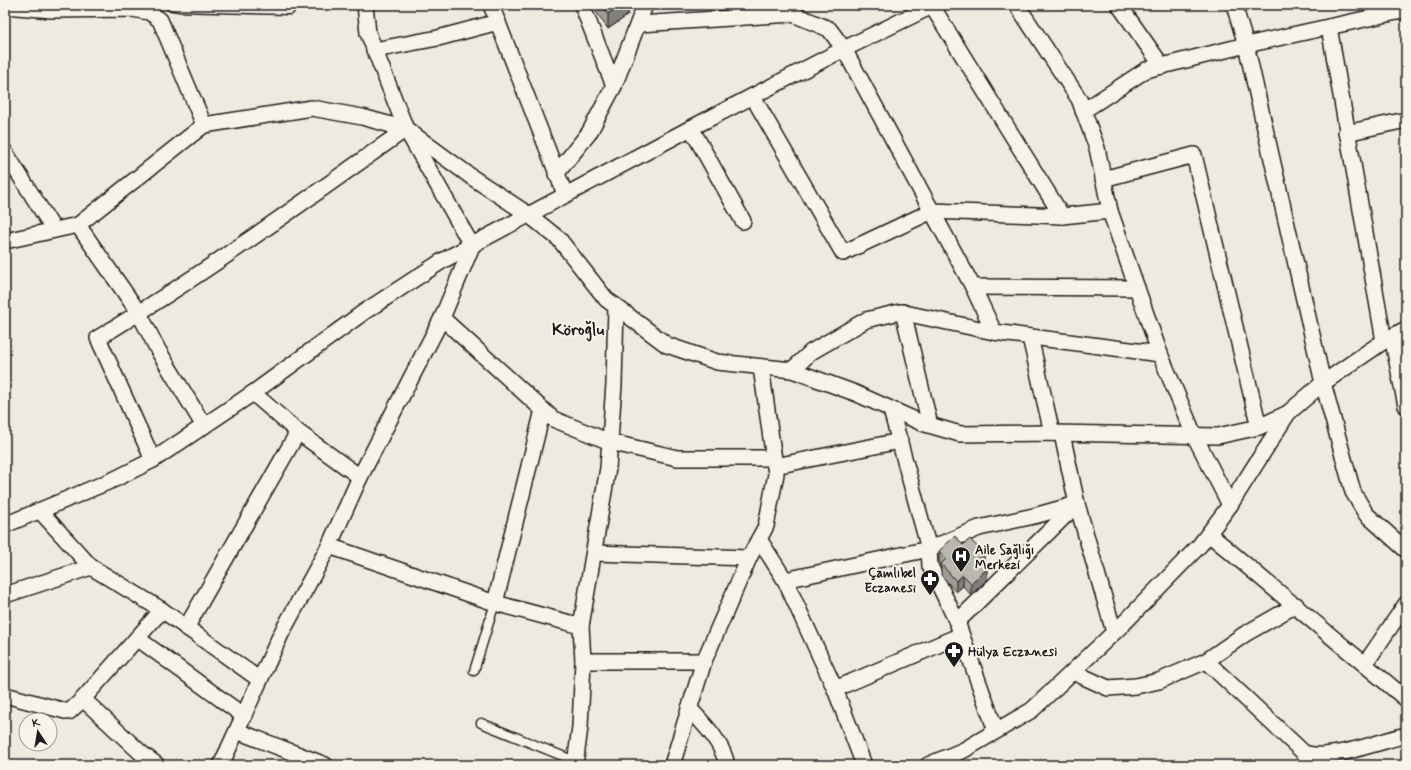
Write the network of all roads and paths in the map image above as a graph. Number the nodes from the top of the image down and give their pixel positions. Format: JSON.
{"nodes":[{"id":1,"x":169,"y":5,"type":"edge"},
{"id":2,"x":365,"y":5,"type":"edge"},
{"id":3,"x":491,"y":5,"type":"edge"},
{"id":4,"x":582,"y":5,"type":"edge"},
{"id":5,"x":645,"y":5,"type":"edge"},
{"id":6,"x":1017,"y":5,"type":"edge"},
{"id":7,"x":1120,"y":5,"type":"edge"},
{"id":8,"x":1234,"y":5,"type":"edge"},
{"id":9,"x":5,"y":6,"type":"edge"},
{"id":10,"x":933,"y":6,"type":"edge"},
{"id":11,"x":153,"y":9,"type":"edge"},
{"id":12,"x":290,"y":10,"type":"dead end"},
{"id":13,"x":1406,"y":10,"type":"edge"},
{"id":14,"x":498,"y":22,"type":"junction"},
{"id":15,"x":639,"y":24,"type":"junction"},
{"id":16,"x":1329,"y":27,"type":"junction"},
{"id":17,"x":1246,"y":45,"type":"junction"},
{"id":18,"x":844,"y":49,"type":"junction"},
{"id":19,"x":374,"y":50,"type":"junction"},
{"id":20,"x":1162,"y":66,"type":"junction"},
{"id":21,"x":614,"y":86,"type":"junction"},
{"id":22,"x":753,"y":97,"type":"junction"},
{"id":23,"x":1083,"y":111,"type":"junction"},
{"id":24,"x":1406,"y":120,"type":"edge"},
{"id":25,"x":204,"y":125,"type":"junction"},
{"id":26,"x":691,"y":128,"type":"junction"},
{"id":27,"x":406,"y":129,"type":"junction"},
{"id":28,"x":1346,"y":133,"type":"junction"},
{"id":29,"x":5,"y":152,"type":"edge"},
{"id":30,"x":556,"y":174,"type":"junction"},
{"id":31,"x":1103,"y":179,"type":"junction"},
{"id":32,"x":564,"y":194,"type":"junction"},
{"id":33,"x":932,"y":211,"type":"junction"},
{"id":34,"x":1110,"y":211,"type":"junction"},
{"id":35,"x":529,"y":215,"type":"junction"},
{"id":36,"x":1062,"y":216,"type":"junction"},
{"id":37,"x":743,"y":221,"type":"dead end"},
{"id":38,"x":78,"y":224,"type":"junction"},
{"id":39,"x":54,"y":230,"type":"junction"},
{"id":40,"x":5,"y":241,"type":"edge"},
{"id":41,"x":472,"y":246,"type":"junction"},
{"id":42,"x":973,"y":287,"type":"junction"},
{"id":43,"x":1137,"y":288,"type":"junction"},
{"id":44,"x":616,"y":306,"type":"junction"},
{"id":45,"x":903,"y":312,"type":"junction"},
{"id":46,"x":139,"y":313,"type":"junction"},
{"id":47,"x":442,"y":318,"type":"junction"},
{"id":48,"x":1406,"y":329,"type":"edge"},
{"id":49,"x":994,"y":332,"type":"junction"},
{"id":50,"x":1030,"y":337,"type":"junction"},
{"id":51,"x":1388,"y":339,"type":"junction"},
{"id":52,"x":1160,"y":354,"type":"junction"},
{"id":53,"x":761,"y":367,"type":"junction"},
{"id":54,"x":792,"y":370,"type":"junction"},
{"id":55,"x":1323,"y":383,"type":"junction"},
{"id":56,"x":252,"y":393,"type":"junction"},
{"id":57,"x":1406,"y":406,"type":"edge"},
{"id":58,"x":543,"y":410,"type":"junction"},
{"id":59,"x":891,"y":410,"type":"junction"},
{"id":60,"x":1288,"y":413,"type":"junction"},
{"id":61,"x":930,"y":425,"type":"junction"},
{"id":62,"x":204,"y":426,"type":"junction"},
{"id":63,"x":1259,"y":427,"type":"junction"},
{"id":64,"x":298,"y":432,"type":"junction"},
{"id":65,"x":1057,"y":433,"type":"junction"},
{"id":66,"x":1194,"y":435,"type":"junction"},
{"id":67,"x":900,"y":441,"type":"junction"},
{"id":68,"x":610,"y":442,"type":"junction"},
{"id":69,"x":153,"y":460,"type":"junction"},
{"id":70,"x":774,"y":462,"type":"junction"},
{"id":71,"x":360,"y":476,"type":"junction"},
{"id":72,"x":1077,"y":504,"type":"junction"},
{"id":73,"x":1230,"y":506,"type":"junction"},
{"id":74,"x":41,"y":512,"type":"junction"},
{"id":75,"x":5,"y":525,"type":"edge"},
{"id":76,"x":1209,"y":534,"type":"junction"},
{"id":77,"x":759,"y":539,"type":"junction"},
{"id":78,"x":328,"y":546,"type":"junction"},
{"id":79,"x":929,"y":549,"type":"junction"},
{"id":80,"x":1406,"y":550,"type":"edge"},
{"id":81,"x":594,"y":553,"type":"junction"},
{"id":82,"x":748,"y":558,"type":"junction"},
{"id":83,"x":91,"y":567,"type":"junction"},
{"id":84,"x":785,"y":580,"type":"junction"},
{"id":85,"x":5,"y":596,"type":"edge"},
{"id":86,"x":495,"y":603,"type":"junction"},
{"id":87,"x":1406,"y":604,"type":"edge"},
{"id":88,"x":1296,"y":606,"type":"junction"},
{"id":89,"x":162,"y":610,"type":"junction"},
{"id":90,"x":581,"y":626,"type":"junction"},
{"id":91,"x":186,"y":628,"type":"junction"},
{"id":92,"x":959,"y":629,"type":"junction"},
{"id":93,"x":1114,"y":632,"type":"junction"},
{"id":94,"x":137,"y":638,"type":"junction"},
{"id":95,"x":583,"y":661,"type":"junction"},
{"id":96,"x":704,"y":661,"type":"junction"},
{"id":97,"x":1206,"y":661,"type":"junction"},
{"id":98,"x":1365,"y":664,"type":"junction"},
{"id":99,"x":474,"y":671,"type":"dead end"},
{"id":100,"x":1073,"y":672,"type":"junction"},
{"id":101,"x":260,"y":680,"type":"junction"},
{"id":102,"x":835,"y":688,"type":"junction"},
{"id":103,"x":5,"y":695,"type":"edge"},
{"id":104,"x":1406,"y":698,"type":"edge"},
{"id":105,"x":83,"y":699,"type":"junction"},
{"id":106,"x":689,"y":708,"type":"junction"},
{"id":107,"x":244,"y":716,"type":"junction"},
{"id":108,"x":481,"y":723,"type":"dead end"},
{"id":109,"x":237,"y":730,"type":"junction"},
{"id":110,"x":996,"y":731,"type":"junction"},
{"id":111,"x":1406,"y":734,"type":"edge"},
{"id":112,"x":575,"y":763,"type":"edge"},
{"id":113,"x":157,"y":765,"type":"edge"},
{"id":114,"x":221,"y":765,"type":"edge"},
{"id":115,"x":325,"y":765,"type":"edge"},
{"id":116,"x":672,"y":765,"type":"edge"},
{"id":117,"x":727,"y":765,"type":"edge"},
{"id":118,"x":864,"y":765,"type":"edge"},
{"id":119,"x":928,"y":765,"type":"edge"}],
"edges":[{"from":1,"to":12,"type":"lane"},
{"from":2,"to":19,"type":"street"},
{"from":3,"to":14,"type":"street"},
{"from":4,"to":21,"type":"street"},
{"from":5,"to":15,"type":"street"},
{"from":6,"to":23,"type":"street"},
{"from":7,"to":20,"type":"street"},
{"from":8,"to":17,"type":"street"},
{"from":9,"to":11,"type":"street"},
{"from":10,"to":18,"type":"street"},
{"from":10,"to":36,"type":"street"},
{"from":11,"to":25,"type":"street"},
{"from":13,"to":16,"type":"street"},
{"from":14,"to":19,"type":"street"},
{"from":14,"to":30,"type":"street"},
{"from":15,"to":18,"type":"street"},
{"from":15,"to":21,"type":"street"},
{"from":16,"to":17,"type":"street"},
{"from":16,"to":28,"type":"street"},
{"from":17,"to":20,"type":"street"},
{"from":17,"to":55,"type":"street"},
{"from":18,"to":22,"type":"street"},
{"from":18,"to":33,"type":"street"},
{"from":19,"to":27,"type":"street"},
{"from":20,"to":23,"type":"street"},
{"from":21,"to":30,"type":"street"},
{"from":22,"to":26,"type":"street"},
{"from":22,"to":33,"type":"street"},
{"from":23,"to":31,"type":"street"},
{"from":24,"to":28,"type":"street"},
{"from":25,"to":27,"type":"street"},
{"from":25,"to":38,"type":"street"},
{"from":26,"to":32,"type":"street"},
{"from":26,"to":37,"type":"street"},
{"from":27,"to":35,"type":"street"},
{"from":27,"to":41,"type":"street"},
{"from":27,"to":46,"type":"street"},
{"from":28,"to":51,"type":"street"},
{"from":29,"to":39,"type":"street"},
{"from":30,"to":32,"type":"street"},
{"from":31,"to":34,"type":"street"},
{"from":31,"to":63,"type":"street"},
{"from":32,"to":35,"type":"street"},
{"from":33,"to":36,"type":"street"},
{"from":33,"to":42,"type":"street"},
{"from":34,"to":36,"type":"street"},
{"from":34,"to":43,"type":"street"},
{"from":35,"to":41,"type":"street"},
{"from":35,"to":44,"type":"street"},
{"from":38,"to":39,"type":"street"},
{"from":38,"to":46,"type":"street"},
{"from":39,"to":40,"type":"street"},
{"from":41,"to":47,"type":"street"},
{"from":41,"to":56,"type":"street"},
{"from":42,"to":43,"type":"street"},
{"from":42,"to":49,"type":"street"},
{"from":43,"to":52,"type":"street"},
{"from":44,"to":53,"type":"street"},
{"from":44,"to":68,"type":"street"},
{"from":45,"to":49,"type":"street"},
{"from":45,"to":54,"type":"street"},
{"from":45,"to":61,"type":"street"},
{"from":46,"to":62,"type":"street"},
{"from":46,"to":69,"type":"street"},
{"from":47,"to":58,"type":"street"},
{"from":47,"to":71,"type":"street"},
{"from":48,"to":51,"type":"street"},
{"from":49,"to":50,"type":"street"},
{"from":50,"to":52,"type":"street"},
{"from":50,"to":65,"type":"street"},
{"from":51,"to":55,"type":"street"},
{"from":51,"to":57,"type":"street"},
{"from":52,"to":66,"type":"street"},
{"from":53,"to":54,"type":"street"},
{"from":53,"to":70,"type":"street"},
{"from":54,"to":59,"type":"street"},
{"from":55,"to":60,"type":"street"},
{"from":55,"to":80,"type":"street"},
{"from":56,"to":62,"type":"street"},
{"from":56,"to":64,"type":"street"},
{"from":58,"to":68,"type":"street"},
{"from":58,"to":86,"type":"street"},
{"from":59,"to":61,"type":"street"},
{"from":59,"to":67,"type":"street"},
{"from":60,"to":63,"type":"street"},
{"from":60,"to":73,"type":"street"},
{"from":61,"to":65,"type":"street"},
{"from":62,"to":69,"type":"street"},
{"from":63,"to":66,"type":"street"},
{"from":64,"to":71,"type":"street"},
{"from":64,"to":91,"type":"street"},
{"from":65,"to":66,"type":"street"},
{"from":65,"to":72,"type":"street"},
{"from":66,"to":73,"type":"street"},
{"from":67,"to":70,"type":"street"},
{"from":67,"to":79,"type":"street"},
{"from":68,"to":70,"type":"street"},
{"from":68,"to":81,"type":"street"},
{"from":69,"to":74,"type":"street"},
{"from":70,"to":77,"type":"street"},
{"from":71,"to":78,"type":"street"},
{"from":72,"to":79,"type":"street"},
{"from":72,"to":92,"type":"street"},
{"from":72,"to":93,"type":"street"},
{"from":73,"to":76,"type":"street"},
{"from":74,"to":75,"type":"street"},
{"from":74,"to":83,"type":"street"},
{"from":76,"to":88,"type":"street"},
{"from":76,"to":93,"type":"street"},
{"from":77,"to":82,"type":"street"},
{"from":77,"to":84,"type":"street"},
{"from":78,"to":86,"type":"street"},
{"from":78,"to":101,"type":"street"},
{"from":79,"to":84,"type":"street"},
{"from":79,"to":92,"type":"street"},
{"from":81,"to":82,"type":"street"},
{"from":81,"to":90,"type":"street"},
{"from":82,"to":96,"type":"street"},
{"from":83,"to":85,"type":"street"},
{"from":83,"to":89,"type":"street"},
{"from":84,"to":102,"type":"street"},
{"from":86,"to":90,"type":"street"},
{"from":86,"to":99,"type":"lane"},
{"from":87,"to":98,"type":"street"},
{"from":88,"to":97,"type":"street"},
{"from":88,"to":98,"type":"street"},
{"from":89,"to":91,"type":"street"},
{"from":89,"to":94,"type":"street"},
{"from":90,"to":95,"type":"street"},
{"from":91,"to":101,"type":"street"},
{"from":92,"to":102,"type":"street"},
{"from":92,"to":110,"type":"street"},
{"from":93,"to":100,"type":"street"},
{"from":94,"to":105,"type":"street"},
{"from":94,"to":107,"type":"street"},
{"from":95,"to":96,"type":"street"},
{"from":95,"to":112,"type":"street"},
{"from":96,"to":106,"type":"street"},
{"from":97,"to":100,"type":"street"},
{"from":97,"to":111,"type":"street"},
{"from":98,"to":104,"type":"street"},
{"from":100,"to":110,"type":"street"},
{"from":101,"to":107,"type":"street"},
{"from":102,"to":118,"type":"street"},
{"from":103,"to":105,"type":"street"},
{"from":105,"to":113,"type":"street"},
{"from":106,"to":116,"type":"street"},
{"from":106,"to":117,"type":"street"},
{"from":107,"to":109,"type":"street"},
{"from":108,"to":112,"type":"lane"},
{"from":109,"to":114,"type":"street"},
{"from":109,"to":115,"type":"street"},
{"from":110,"to":119,"type":"street"}]}
